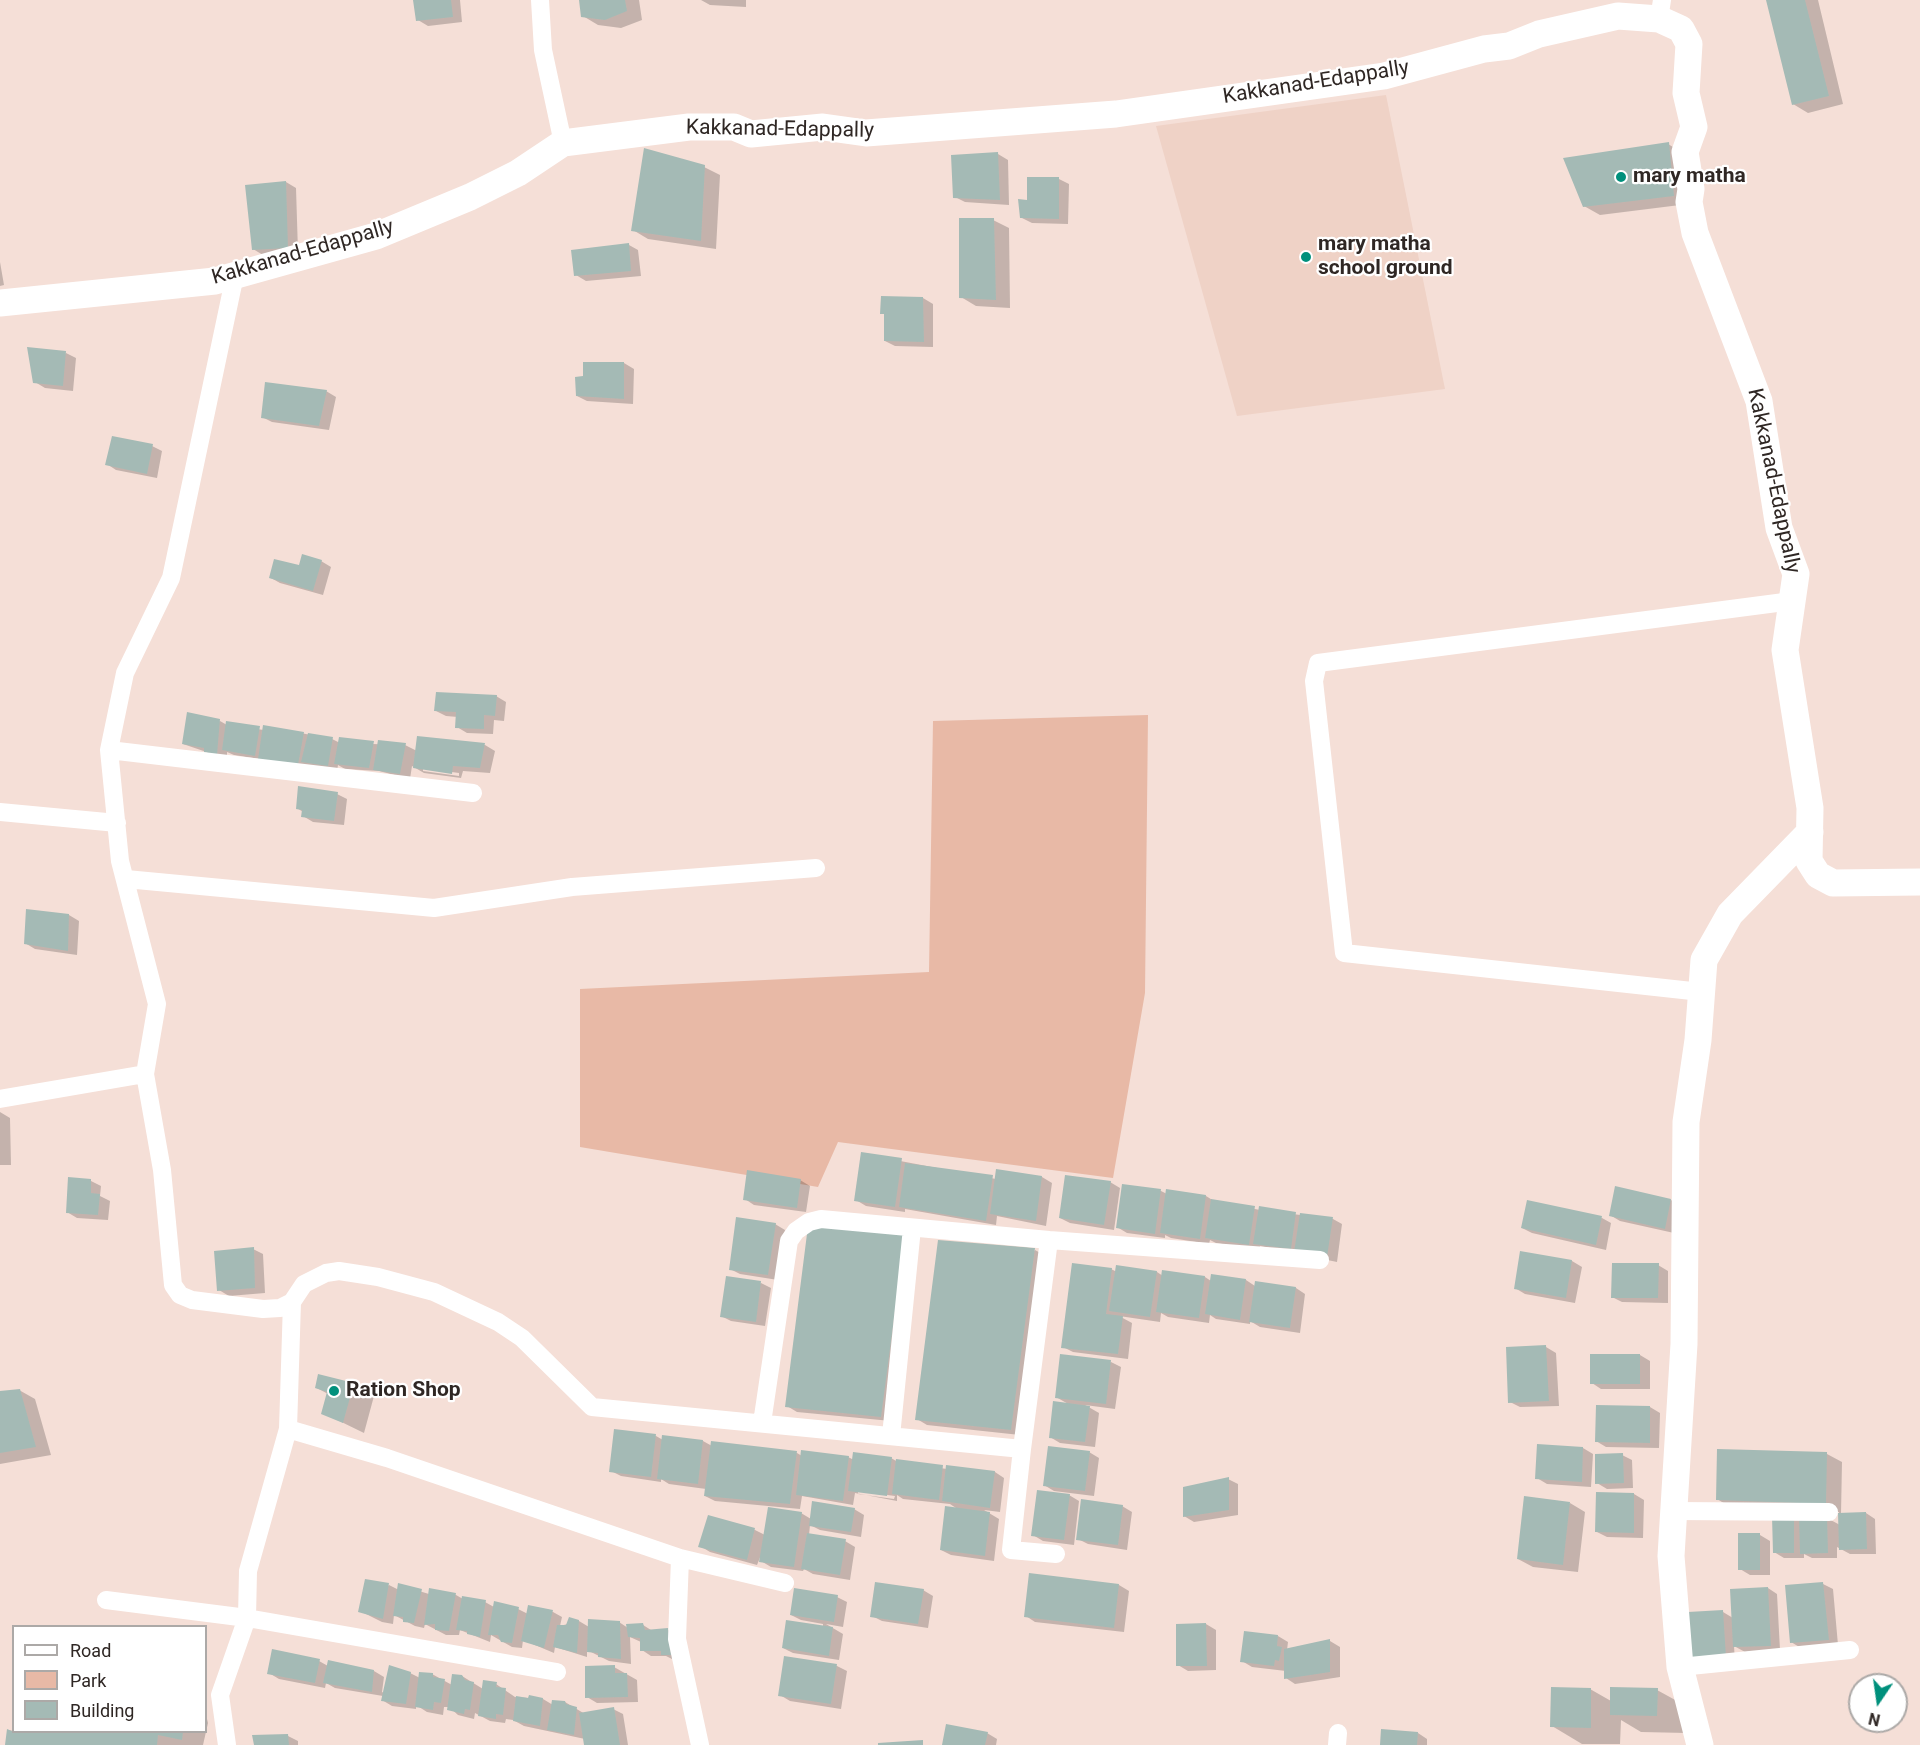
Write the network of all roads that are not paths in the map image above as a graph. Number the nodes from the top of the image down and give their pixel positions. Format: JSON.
{"nodes":[{"id":1,"x":540,"y":0,"type":"edge"},
{"id":2,"x":1660,"y":9,"type":"edge"},
{"id":3,"x":563,"y":143,"type":"junction"},
{"id":4,"x":235,"y":275,"type":"junction"},
{"id":5,"x":0,"y":303,"type":"edge"},
{"id":6,"x":1792,"y":601,"type":"junction"},
{"id":7,"x":109,"y":750,"type":"junction"},
{"id":8,"x":473,"y":793,"type":"dead end"},
{"id":9,"x":0,"y":812,"type":"edge"},
{"id":10,"x":117,"y":823,"type":"junction"},
{"id":11,"x":1810,"y":832,"type":"junction"},
{"id":12,"x":816,"y":868,"type":"dead end"},
{"id":13,"x":126,"y":879,"type":"junction"},
{"id":14,"x":1920,"y":882,"type":"edge"},
{"id":15,"x":1701,"y":992,"type":"junction"},
{"id":16,"x":145,"y":1074,"type":"junction"},
{"id":17,"x":0,"y":1099,"type":"edge"},
{"id":18,"x":912,"y":1228,"type":"junction"},
{"id":19,"x":1049,"y":1240,"type":"junction"},
{"id":20,"x":1320,"y":1260,"type":"dead end"},
{"id":21,"x":292,"y":1302,"type":"junction"},
{"id":22,"x":762,"y":1423,"type":"junction"},
{"id":23,"x":288,"y":1429,"type":"junction"},
{"id":24,"x":891,"y":1436,"type":"junction"},
{"id":25,"x":1022,"y":1449,"type":"junction"},
{"id":26,"x":1673,"y":1511,"type":"junction"},
{"id":27,"x":1829,"y":1512,"type":"dead end"},
{"id":28,"x":1056,"y":1554,"type":"dead end"},
{"id":29,"x":680,"y":1558,"type":"junction"},
{"id":30,"x":785,"y":1583,"type":"dead end"},
{"id":31,"x":106,"y":1600,"type":"dead end"},
{"id":32,"x":246,"y":1618,"type":"junction"},
{"id":33,"x":1850,"y":1650,"type":"dead end"},
{"id":34,"x":1680,"y":1667,"type":"junction"},
{"id":35,"x":557,"y":1672,"type":"dead end"},
{"id":36,"x":227,"y":1745,"type":"edge"},
{"id":37,"x":700,"y":1745,"type":"edge"},
{"id":38,"x":1700,"y":1745,"type":"edge"}],
"edges":[{"from":1,"to":3,"type":"street"},
{"from":2,"to":3,"type":"street","name":"Kakkanad-Edappally"},
{"from":2,"to":6,"type":"street","name":"Kakkanad-Edappally"},
{"from":3,"to":4,"type":"street","name":"Kakkanad-Edappally"},
{"from":4,"to":5,"type":"street","name":"Kakkanad-Edappally"},
{"from":4,"to":7,"type":"street"},
{"from":6,"to":11,"type":"street","name":"Kakkanad-Edappally"},
{"from":6,"to":15,"type":"street"},
{"from":7,"to":8,"type":"street"},
{"from":7,"to":10,"type":"street"},
{"from":9,"to":10,"type":"street"},
{"from":10,"to":13,"type":"street"},
{"from":11,"to":14,"type":"street","name":"Kakkanad-Edappally"},
{"from":11,"to":15,"type":"street"},
{"from":12,"to":13,"type":"street"},
{"from":13,"to":16,"type":"street"},
{"from":15,"to":26,"type":"street"},
{"from":16,"to":17,"type":"street"},
{"from":16,"to":21,"type":"street"},
{"from":18,"to":19,"type":"street"},
{"from":18,"to":22,"type":"street"},
{"from":18,"to":24,"type":"street"},
{"from":19,"to":20,"type":"street"},
{"from":19,"to":25,"type":"street"},
{"from":21,"to":22,"type":"street"},
{"from":21,"to":23,"type":"street"},
{"from":22,"to":24,"type":"street"},
{"from":23,"to":29,"type":"street"},
{"from":23,"to":32,"type":"street"},
{"from":24,"to":25,"type":"street"},
{"from":25,"to":28,"type":"street"},
{"from":26,"to":27,"type":"street"},
{"from":26,"to":34,"type":"street"},
{"from":29,"to":30,"type":"street"},
{"from":29,"to":37,"type":"street"},
{"from":31,"to":32,"type":"street"},
{"from":32,"to":35,"type":"street"},
{"from":32,"to":36,"type":"street"},
{"from":33,"to":34,"type":"street"},
{"from":34,"to":38,"type":"street"}]}
